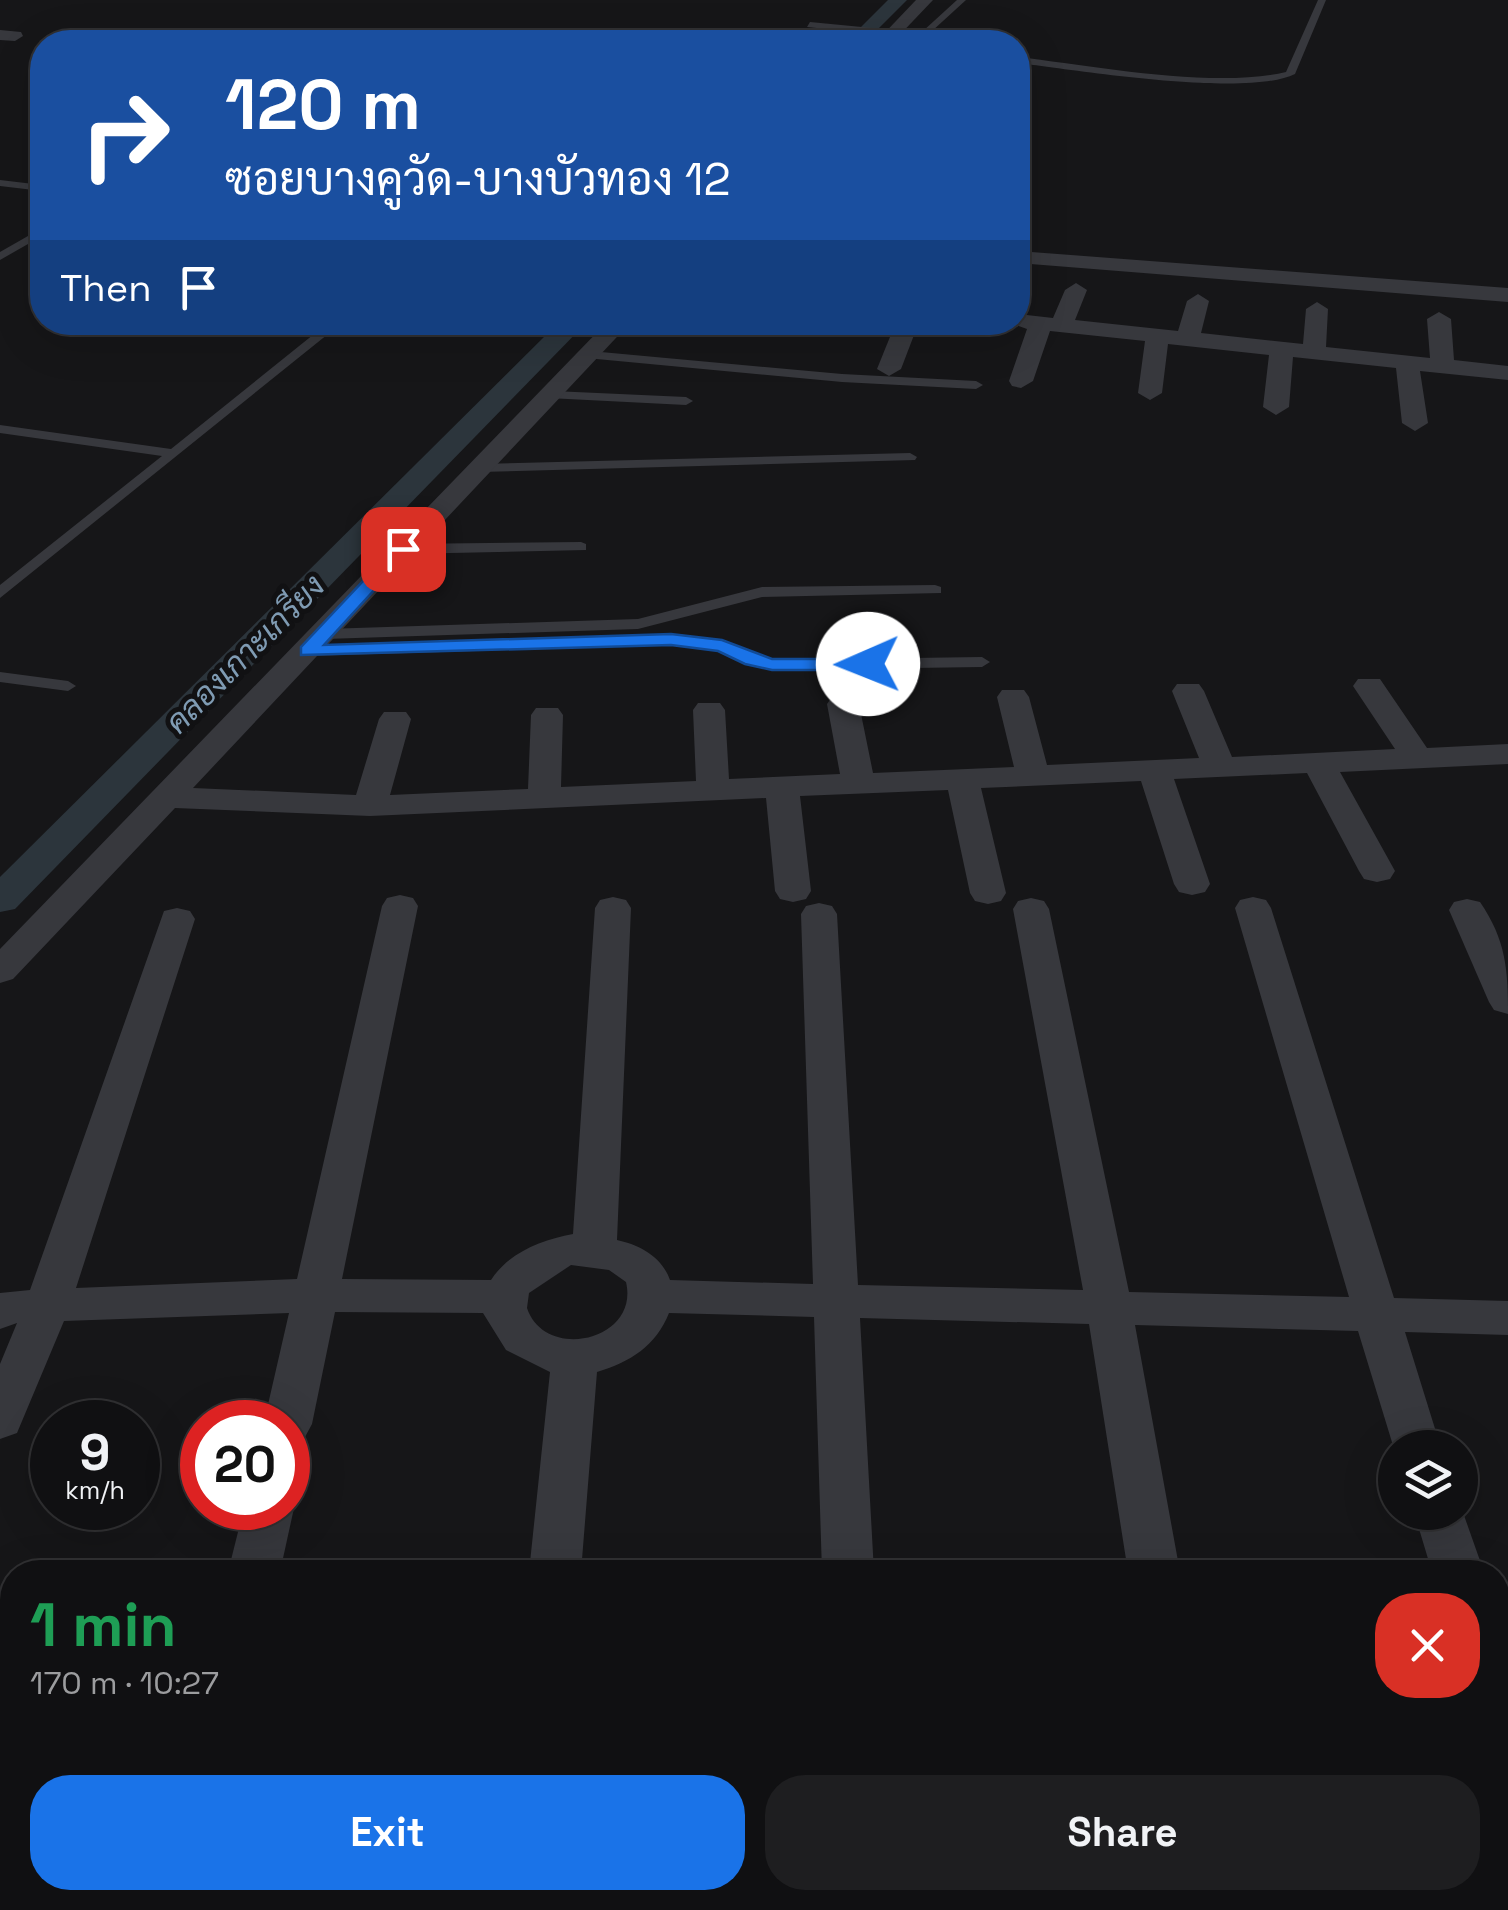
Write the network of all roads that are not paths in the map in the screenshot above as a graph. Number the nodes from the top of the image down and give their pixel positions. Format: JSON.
{"nodes":[{"id":1,"x":925,"y":0,"type":"edge"},
{"id":2,"x":962,"y":0,"type":"edge"},
{"id":3,"x":1322,"y":0,"type":"edge"},
{"id":4,"x":810,"y":25,"type":"dead end"},
{"id":5,"x":862,"y":30,"type":"edge"},
{"id":6,"x":897,"y":30,"type":"edge"},
{"id":7,"x":928,"y":30,"type":"edge"},
{"id":8,"x":1030,"y":61,"type":"edge"},
{"id":9,"x":0,"y":183,"type":"edge"},
{"id":10,"x":30,"y":187,"type":"edge"},
{"id":11,"x":30,"y":239,"type":"edge"},
{"id":12,"x":0,"y":246,"type":"edge"},
{"id":13,"x":14,"y":248,"type":"junction"},
{"id":14,"x":30,"y":250,"type":"edge"},
{"id":15,"x":0,"y":257,"type":"edge"},
{"id":16,"x":1030,"y":258,"type":"edge"},
{"id":17,"x":1076,"y":290,"type":"dead end"},
{"id":18,"x":1508,"y":295,"type":"edge"},
{"id":19,"x":1198,"y":301,"type":"dead end"},
{"id":20,"x":1317,"y":308,"type":"dead end"},
{"id":21,"x":1439,"y":320,"type":"dead end"},
{"id":22,"x":1040,"y":323,"type":"edge"},
{"id":23,"x":321,"y":335,"type":"edge"},
{"id":24,"x":608,"y":335,"type":"edge"},
{"id":25,"x":903,"y":335,"type":"edge"},
{"id":26,"x":1157,"y":336,"type":"junction"},
{"id":27,"x":1188,"y":339,"type":"junction"},
{"id":28,"x":1282,"y":349,"type":"junction"},
{"id":29,"x":1314,"y":352,"type":"junction"},
{"id":30,"x":590,"y":355,"type":"junction"},
{"id":31,"x":1406,"y":362,"type":"junction"},
{"id":32,"x":1443,"y":366,"type":"junction"},
{"id":33,"x":889,"y":368,"type":"dead end"},
{"id":34,"x":1508,"y":373,"type":"edge"},
{"id":35,"x":1021,"y":381,"type":"dead end"},
{"id":36,"x":976,"y":385,"type":"dead end"},
{"id":37,"x":1150,"y":393,"type":"dead end"},
{"id":38,"x":553,"y":395,"type":"junction"},
{"id":39,"x":686,"y":402,"type":"dead end"},
{"id":40,"x":1276,"y":407,"type":"dead end"},
{"id":41,"x":1414,"y":423,"type":"dead end"},
{"id":42,"x":0,"y":429,"type":"edge"},
{"id":43,"x":172,"y":454,"type":"junction"},
{"id":44,"x":910,"y":458,"type":"dead end"},
{"id":45,"x":479,"y":468,"type":"junction"},
{"id":46,"x":580,"y":547,"type":"dead end"},
{"id":47,"x":403,"y":549,"type":"junction"},
{"id":48,"x":935,"y":590,"type":"dead end"},
{"id":49,"x":0,"y":594,"type":"edge"},
{"id":50,"x":316,"y":642,"type":"junction"},
{"id":51,"x":982,"y":662,"type":"dead end"},
{"id":52,"x":0,"y":677,"type":"edge"},
{"id":53,"x":68,"y":686,"type":"dead end"},
{"id":54,"x":1369,"y":686,"type":"dead end"},
{"id":55,"x":1188,"y":692,"type":"dead end"},
{"id":56,"x":1014,"y":698,"type":"dead end"},
{"id":57,"x":842,"y":704,"type":"dead end"},
{"id":58,"x":709,"y":710,"type":"dead end"},
{"id":59,"x":548,"y":715,"type":"dead end"},
{"id":60,"x":395,"y":719,"type":"dead end"},
{"id":61,"x":1506,"y":756,"type":"edge"},
{"id":62,"x":1417,"y":758,"type":"junction"},
{"id":63,"x":1318,"y":762,"type":"junction"},
{"id":64,"x":1219,"y":766,"type":"junction"},
{"id":65,"x":1154,"y":769,"type":"junction"},
{"id":66,"x":1033,"y":774,"type":"junction"},
{"id":67,"x":962,"y":778,"type":"junction"},
{"id":68,"x":858,"y":782,"type":"junction"},
{"id":69,"x":782,"y":786,"type":"junction"},
{"id":70,"x":713,"y":791,"type":"junction"},
{"id":71,"x":165,"y":797,"type":"junction"},
{"id":72,"x":544,"y":799,"type":"junction"},
{"id":73,"x":370,"y":806,"type":"junction"},
{"id":74,"x":1377,"y":871,"type":"dead end"},
{"id":75,"x":1192,"y":884,"type":"dead end"},
{"id":76,"x":988,"y":892,"type":"dead end"},
{"id":77,"x":400,"y":906,"type":"dead end"},
{"id":78,"x":614,"y":908,"type":"dead end"},
{"id":79,"x":1253,"y":908,"type":"dead end"},
{"id":80,"x":1031,"y":909,"type":"dead end"},
{"id":81,"x":1467,"y":910,"type":"dead end"},
{"id":82,"x":178,"y":920,"type":"dead end"},
{"id":83,"x":0,"y":971,"type":"edge"},
{"id":84,"x":1503,"y":979,"type":"edge"},
{"id":85,"x":594,"y":1249,"type":"junction"},
{"id":86,"x":317,"y":1295,"type":"junction"},
{"id":87,"x":653,"y":1296,"type":"junction"},
{"id":88,"x":506,"y":1297,"type":"junction"},
{"id":89,"x":836,"y":1300,"type":"junction"},
{"id":90,"x":14,"y":1305,"type":"edge"},
{"id":91,"x":1108,"y":1306,"type":"junction"},
{"id":92,"x":1375,"y":1317,"type":"junction"},
{"id":93,"x":1508,"y":1318,"type":"edge"},
{"id":94,"x":575,"y":1356,"type":"junction"},
{"id":95,"x":293,"y":1400,"type":"edge"},
{"id":96,"x":1,"y":1413,"type":"edge"},
{"id":97,"x":1412,"y":1430,"type":"edge"},
{"id":98,"x":263,"y":1530,"type":"edge"},
{"id":99,"x":1445,"y":1530,"type":"edge"},
{"id":100,"x":257,"y":1560,"type":"edge"},
{"id":101,"x":557,"y":1560,"type":"edge"},
{"id":102,"x":847,"y":1560,"type":"edge"},
{"id":103,"x":1152,"y":1560,"type":"edge"},
{"id":104,"x":1454,"y":1560,"type":"edge"}],
"edges":[{"from":1,"to":6,"type":"street"},
{"from":2,"to":7,"type":"lane"},
{"from":3,"to":8,"type":"lane"},
{"from":4,"to":5,"type":"lane"},
{"from":9,"to":10,"type":"lane"},
{"from":11,"to":13,"type":"lane"},
{"from":12,"to":13,"type":"lane"},
{"from":13,"to":14,"type":"lane"},
{"from":13,"to":15,"type":"lane"},
{"from":16,"to":18,"type":"street"},
{"from":17,"to":22,"type":"street"},
{"from":19,"to":27,"type":"street"},
{"from":20,"to":29,"type":"street"},
{"from":21,"to":32,"type":"street"},
{"from":22,"to":26,"type":"street"},
{"from":22,"to":35,"type":"street"},
{"from":23,"to":43,"type":"lane"},
{"from":24,"to":30,"type":"street"},
{"from":25,"to":33,"type":"street"},
{"from":26,"to":27,"type":"street"},
{"from":26,"to":37,"type":"street"},
{"from":27,"to":28,"type":"street"},
{"from":28,"to":29,"type":"street"},
{"from":28,"to":40,"type":"street"},
{"from":29,"to":31,"type":"street"},
{"from":30,"to":36,"type":"lane"},
{"from":30,"to":38,"type":"street"},
{"from":31,"to":32,"type":"street"},
{"from":31,"to":41,"type":"street"},
{"from":32,"to":34,"type":"street"},
{"from":38,"to":39,"type":"lane"},
{"from":38,"to":45,"type":"street"},
{"from":42,"to":43,"type":"lane"},
{"from":43,"to":49,"type":"lane"},
{"from":44,"to":45,"type":"lane"},
{"from":45,"to":47,"type":"street"},
{"from":46,"to":47,"type":"lane"},
{"from":47,"to":50,"type":"street"},
{"from":48,"to":50,"type":"lane"},
{"from":50,"to":51,"type":"lane"},
{"from":50,"to":71,"type":"street"},
{"from":52,"to":53,"type":"lane"},
{"from":54,"to":62,"type":"street"},
{"from":55,"to":64,"type":"street"},
{"from":56,"to":66,"type":"street"},
{"from":57,"to":68,"type":"street"},
{"from":58,"to":70,"type":"street"},
{"from":59,"to":72,"type":"street"},
{"from":60,"to":73,"type":"street"},
{"from":61,"to":62,"type":"street"},
{"from":62,"to":63,"type":"street"},
{"from":63,"to":64,"type":"street"},
{"from":63,"to":74,"type":"street"},
{"from":64,"to":65,"type":"street"},
{"from":65,"to":66,"type":"street"},
{"from":65,"to":75,"type":"street"},
{"from":66,"to":67,"type":"street"},
{"from":67,"to":68,"type":"street"},
{"from":67,"to":76,"type":"street"},
{"from":68,"to":69,"type":"street"},
{"from":69,"to":70,"type":"street"},
{"from":69,"to":89,"type":"street"},
{"from":70,"to":72,"type":"street"},
{"from":71,"to":73,"type":"street"},
{"from":71,"to":83,"type":"street"},
{"from":72,"to":73,"type":"street"},
{"from":77,"to":86,"type":"street"},
{"from":78,"to":85,"type":"street"},
{"from":79,"to":92,"type":"street"},
{"from":80,"to":91,"type":"street"},
{"from":81,"to":84,"type":"street"},
{"from":82,"to":90,"type":"street"},
{"from":85,"to":87,"type":"street"},
{"from":85,"to":88,"type":"street"},
{"from":86,"to":88,"type":"street"},
{"from":86,"to":90,"type":"street"},
{"from":86,"to":95,"type":"street"},
{"from":87,"to":89,"type":"street"},
{"from":87,"to":94,"type":"street"},
{"from":88,"to":94,"type":"street"},
{"from":89,"to":91,"type":"street"},
{"from":89,"to":102,"type":"street"},
{"from":90,"to":96,"type":"street"},
{"from":91,"to":92,"type":"street"},
{"from":91,"to":103,"type":"street"},
{"from":92,"to":93,"type":"street"},
{"from":92,"to":97,"type":"street"},
{"from":94,"to":101,"type":"street"},
{"from":98,"to":100,"type":"street"},
{"from":99,"to":104,"type":"street"}]}
